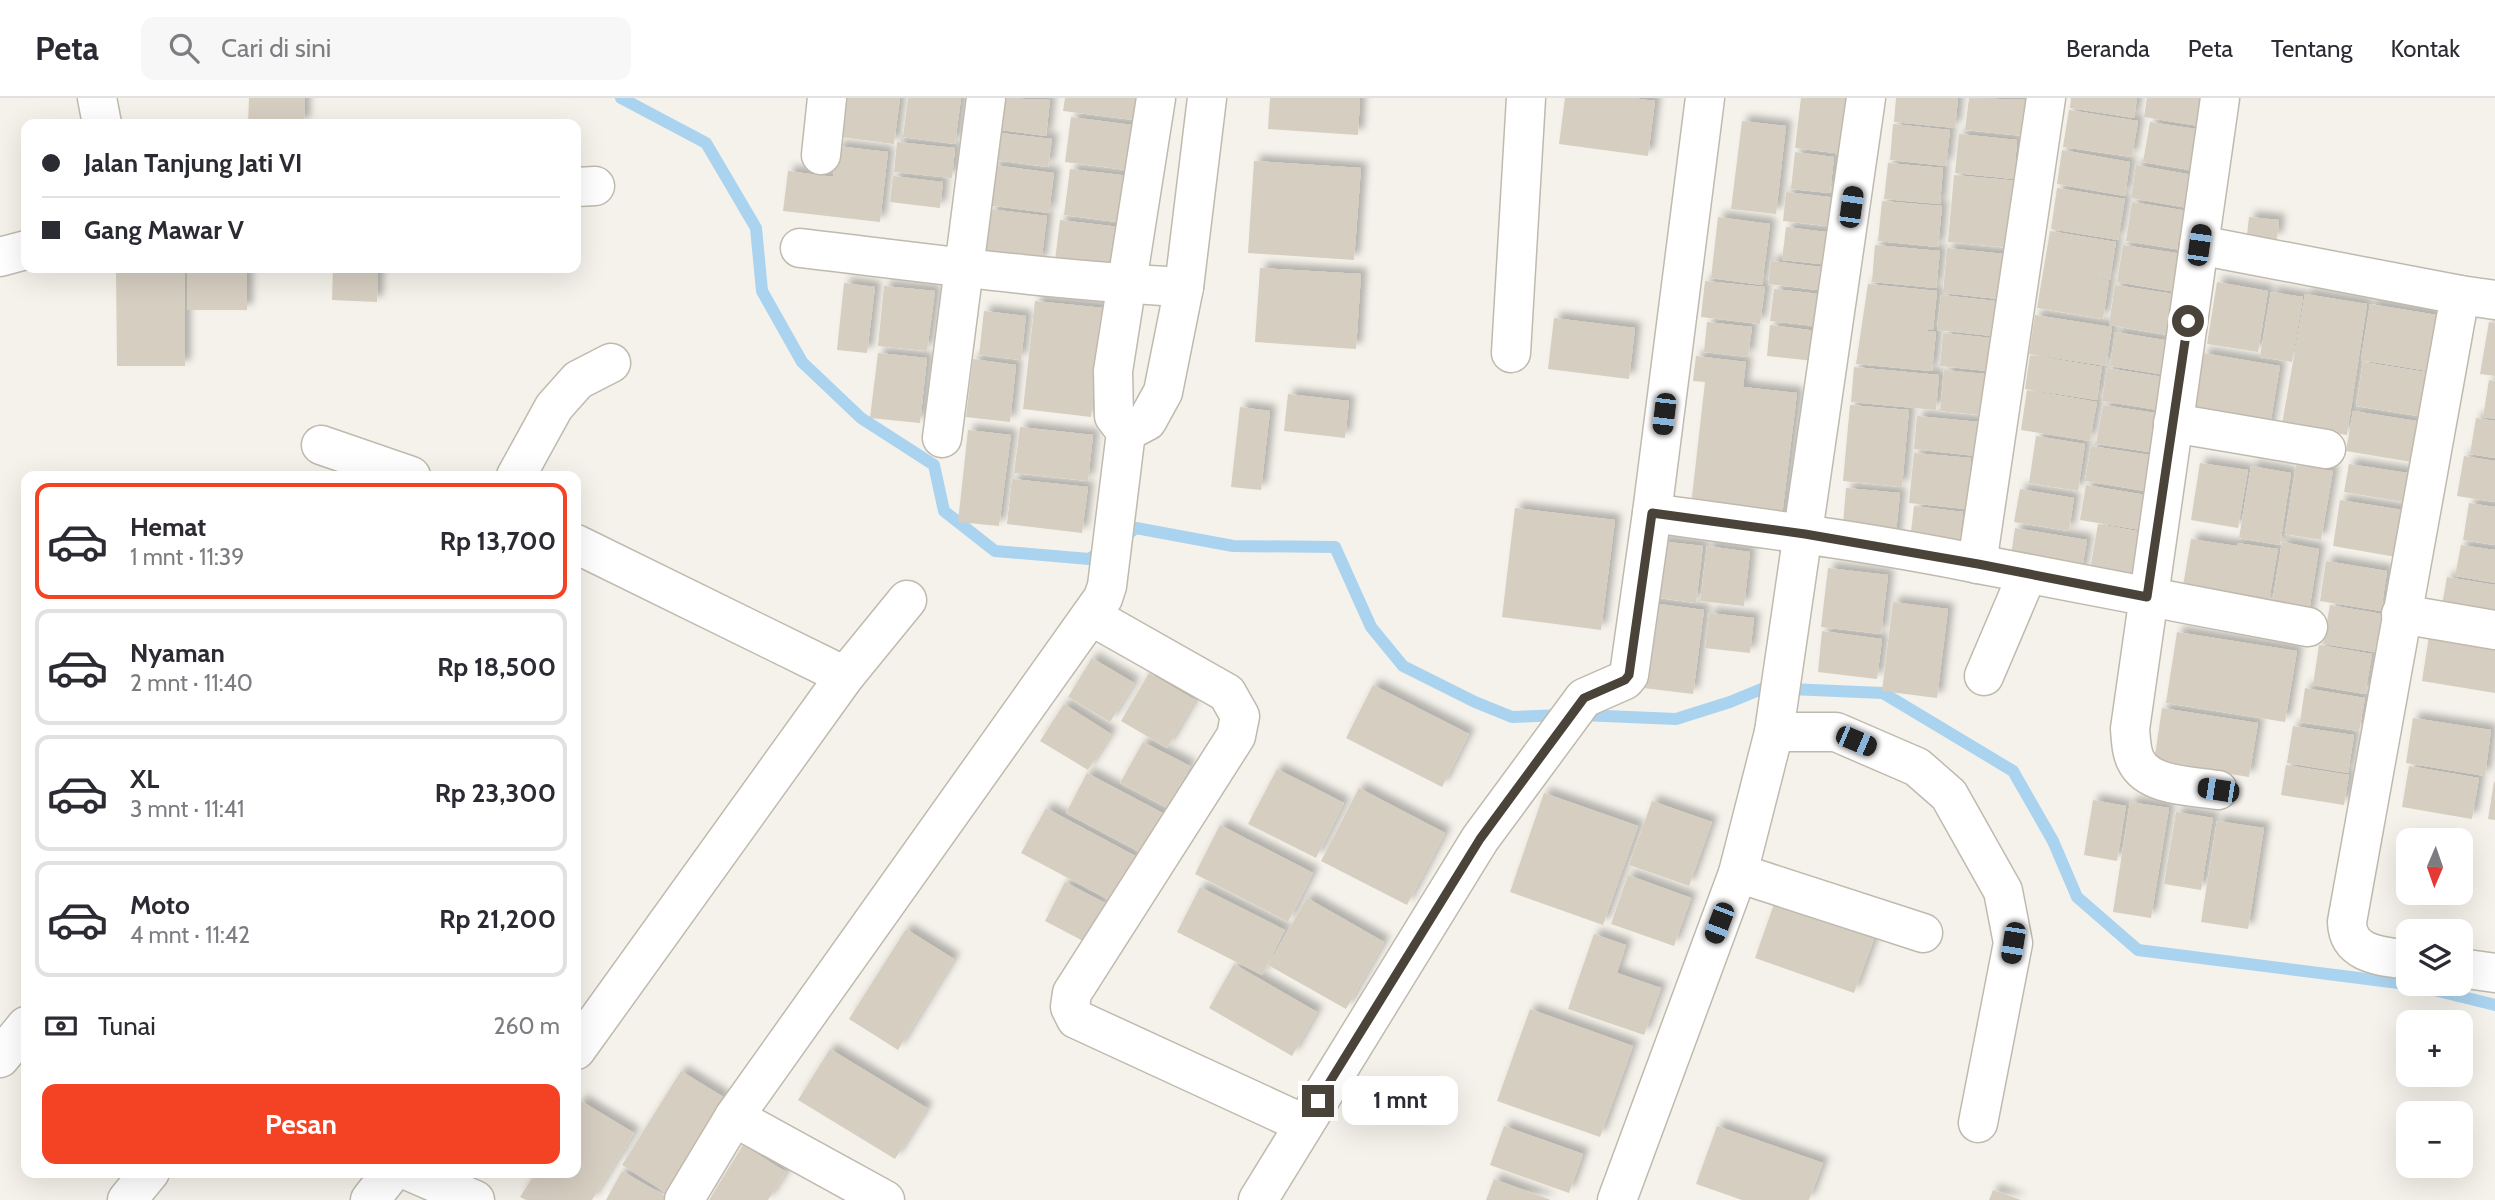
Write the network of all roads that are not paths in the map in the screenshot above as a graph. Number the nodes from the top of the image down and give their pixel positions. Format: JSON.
{"nodes":[{"id":1,"x":97,"y":98,"type":"edge"},
{"id":2,"x":986,"y":98,"type":"edge"},
{"id":3,"x":1156,"y":98,"type":"edge"},
{"id":4,"x":1206,"y":98,"type":"edge"},
{"id":5,"x":1526,"y":98,"type":"edge"},
{"id":6,"x":1705,"y":98,"type":"edge"},
{"id":7,"x":1866,"y":98,"type":"edge"},
{"id":8,"x":2046,"y":98,"type":"edge"},
{"id":9,"x":2220,"y":98,"type":"edge"},
{"id":10,"x":816,"y":99,"type":"edge"},
{"id":11,"x":101,"y":119,"type":"edge"},
{"id":12,"x":821,"y":155,"type":"dead end"},
{"id":13,"x":2199,"y":245,"type":"junction"},
{"id":14,"x":800,"y":248,"type":"dead end"},
{"id":15,"x":21,"y":251,"type":"edge"},
{"id":16,"x":0,"y":257,"type":"edge"},
{"id":17,"x":965,"y":268,"type":"junction"},
{"id":18,"x":1127,"y":284,"type":"junction"},
{"id":19,"x":1184,"y":286,"type":"junction"},
{"id":20,"x":2477,"y":298,"type":"edge"},
{"id":21,"x":1511,"y":353,"type":"dead end"},
{"id":22,"x":611,"y":363,"type":"dead end"},
{"id":23,"x":2173,"y":423,"type":"junction"},
{"id":24,"x":1126,"y":432,"type":"junction"},
{"id":25,"x":943,"y":438,"type":"dead end"},
{"id":26,"x":321,"y":445,"type":"dead end"},
{"id":27,"x":2326,"y":449,"type":"dead end"},
{"id":28,"x":396,"y":471,"type":"edge"},
{"id":29,"x":519,"y":471,"type":"edge"},
{"id":30,"x":1652,"y":513,"type":"junction"},
{"id":31,"x":1805,"y":534,"type":"junction"},
{"id":32,"x":581,"y":546,"type":"edge"},
{"id":33,"x":1978,"y":564,"type":"junction"},
{"id":34,"x":2027,"y":575,"type":"junction"},
{"id":35,"x":2147,"y":597,"type":"junction"},
{"id":36,"x":907,"y":600,"type":"dead end"},
{"id":37,"x":2401,"y":614,"type":"junction"},
{"id":38,"x":1091,"y":616,"type":"junction"},
{"id":39,"x":2308,"y":627,"type":"dead end"},
{"id":40,"x":2495,"y":630,"type":"edge"},
{"id":41,"x":845,"y":676,"type":"junction"},
{"id":42,"x":1984,"y":676,"type":"dead end"},
{"id":43,"x":1777,"y":721,"type":"junction"},
{"id":44,"x":2218,"y":790,"type":"dead end"},
{"id":45,"x":1738,"y":873,"type":"junction"},
{"id":46,"x":1923,"y":933,"type":"dead end"},
{"id":47,"x":2396,"y":958,"type":"edge"},
{"id":48,"x":2473,"y":970,"type":"edge"},
{"id":49,"x":2495,"y":973,"type":"edge"},
{"id":50,"x":21,"y":1032,"type":"edge"},
{"id":51,"x":581,"y":1043,"type":"edge"},
{"id":52,"x":0,"y":1058,"type":"edge"},
{"id":53,"x":734,"y":1117,"type":"junction"},
{"id":54,"x":1978,"y":1123,"type":"dead end"},
{"id":55,"x":1304,"y":1124,"type":"junction"},
{"id":56,"x":145,"y":1178,"type":"edge"},
{"id":57,"x":387,"y":1178,"type":"edge"},
{"id":58,"x":433,"y":1178,"type":"edge"},
{"id":59,"x":477,"y":1190,"type":"edge"},
{"id":60,"x":127,"y":1200,"type":"edge"},
{"id":61,"x":370,"y":1200,"type":"edge"},
{"id":62,"x":684,"y":1200,"type":"edge"},
{"id":63,"x":885,"y":1200,"type":"edge"},
{"id":64,"x":1258,"y":1200,"type":"edge"},
{"id":65,"x":1617,"y":1200,"type":"edge"}],
"edges":[{"from":1,"to":11,"type":"street"},
{"from":2,"to":17,"type":"street"},
{"from":3,"to":18,"type":"street"},
{"from":4,"to":19,"type":"street"},
{"from":5,"to":21,"type":"street"},
{"from":6,"to":30,"type":"street"},
{"from":7,"to":31,"type":"street"},
{"from":8,"to":33,"type":"street"},
{"from":9,"to":13,"type":"street"},
{"from":10,"to":12,"type":"street"},
{"from":13,"to":20,"type":"street"},
{"from":13,"to":23,"type":"street"},
{"from":14,"to":17,"type":"street"},
{"from":15,"to":16,"type":"street"},
{"from":17,"to":18,"type":"street"},
{"from":17,"to":25,"type":"street"},
{"from":18,"to":19,"type":"street"},
{"from":18,"to":24,"type":"street"},
{"from":19,"to":24,"type":"street"},
{"from":20,"to":37,"type":"street"},
{"from":22,"to":29,"type":"street"},
{"from":23,"to":27,"type":"street"},
{"from":23,"to":35,"type":"street"},
{"from":24,"to":38,"type":"street"},
{"from":26,"to":28,"type":"street"},
{"from":30,"to":31,"type":"street"},
{"from":30,"to":55,"type":"street"},
{"from":31,"to":33,"type":"street"},
{"from":31,"to":43,"type":"street"},
{"from":32,"to":41,"type":"street"},
{"from":33,"to":34,"type":"street"},
{"from":34,"to":35,"type":"street"},
{"from":34,"to":42,"type":"street"},
{"from":35,"to":39,"type":"street"},
{"from":35,"to":44,"type":"street"},
{"from":36,"to":41,"type":"street"},
{"from":37,"to":40,"type":"street"},
{"from":37,"to":47,"type":"street"},
{"from":38,"to":53,"type":"street"},
{"from":38,"to":55,"type":"street"},
{"from":41,"to":51,"type":"street"},
{"from":43,"to":45,"type":"street"},
{"from":43,"to":54,"type":"street"},
{"from":45,"to":46,"type":"street"},
{"from":45,"to":65,"type":"street"},
{"from":48,"to":49,"type":"street"},
{"from":50,"to":52,"type":"street"},
{"from":53,"to":62,"type":"street"},
{"from":53,"to":63,"type":"street"},
{"from":55,"to":64,"type":"street"},
{"from":56,"to":60,"type":"street"},
{"from":57,"to":61,"type":"street"},
{"from":58,"to":59,"type":"street"}]}
